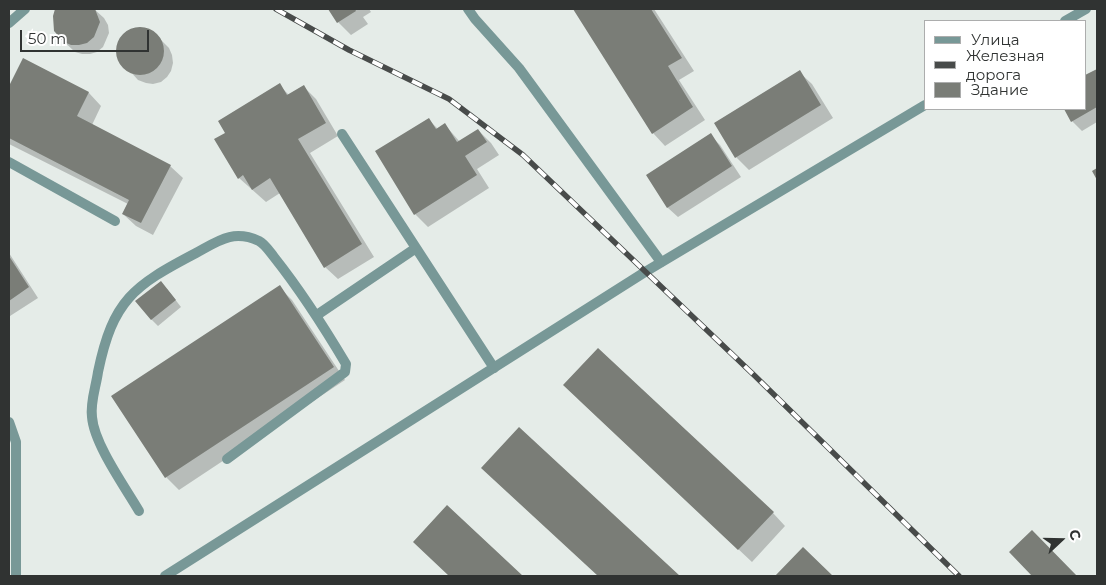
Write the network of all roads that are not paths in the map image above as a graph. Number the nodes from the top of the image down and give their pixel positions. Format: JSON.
{"nodes":[{"id":1,"x":25,"y":9,"type":"edge"},
{"id":2,"x":468,"y":9,"type":"edge"},
{"id":3,"x":1086,"y":9,"type":"edge"},
{"id":4,"x":1067,"y":20,"type":"edge"},
{"id":5,"x":9,"y":23,"type":"edge"},
{"id":6,"x":924,"y":106,"type":"edge"},
{"id":7,"x":342,"y":134,"type":"dead end"},
{"id":8,"x":9,"y":162,"type":"edge"},
{"id":9,"x":115,"y":221,"type":"dead end"},
{"id":10,"x":416,"y":248,"type":"junction"},
{"id":11,"x":662,"y":262,"type":"junction"},
{"id":12,"x":316,"y":315,"type":"junction"},
{"id":13,"x":494,"y":368,"type":"junction"},
{"id":14,"x":9,"y":422,"type":"edge"},
{"id":15,"x":227,"y":459,"type":"dead end"},
{"id":16,"x":139,"y":512,"type":"dead end"},
{"id":17,"x":16,"y":576,"type":"edge"},
{"id":18,"x":165,"y":576,"type":"edge"}],
"edges":[{"from":1,"to":5,"type":"street"},
{"from":2,"to":11,"type":"street"},
{"from":3,"to":4,"type":"street"},
{"from":6,"to":11,"type":"street"},
{"from":7,"to":10,"type":"street"},
{"from":8,"to":9,"type":"street"},
{"from":10,"to":12,"type":"street"},
{"from":10,"to":13,"type":"street"},
{"from":11,"to":13,"type":"street"},
{"from":12,"to":15,"type":"street"},
{"from":12,"to":16,"type":"street"},
{"from":13,"to":18,"type":"street"},
{"from":14,"to":17,"type":"street"}]}
